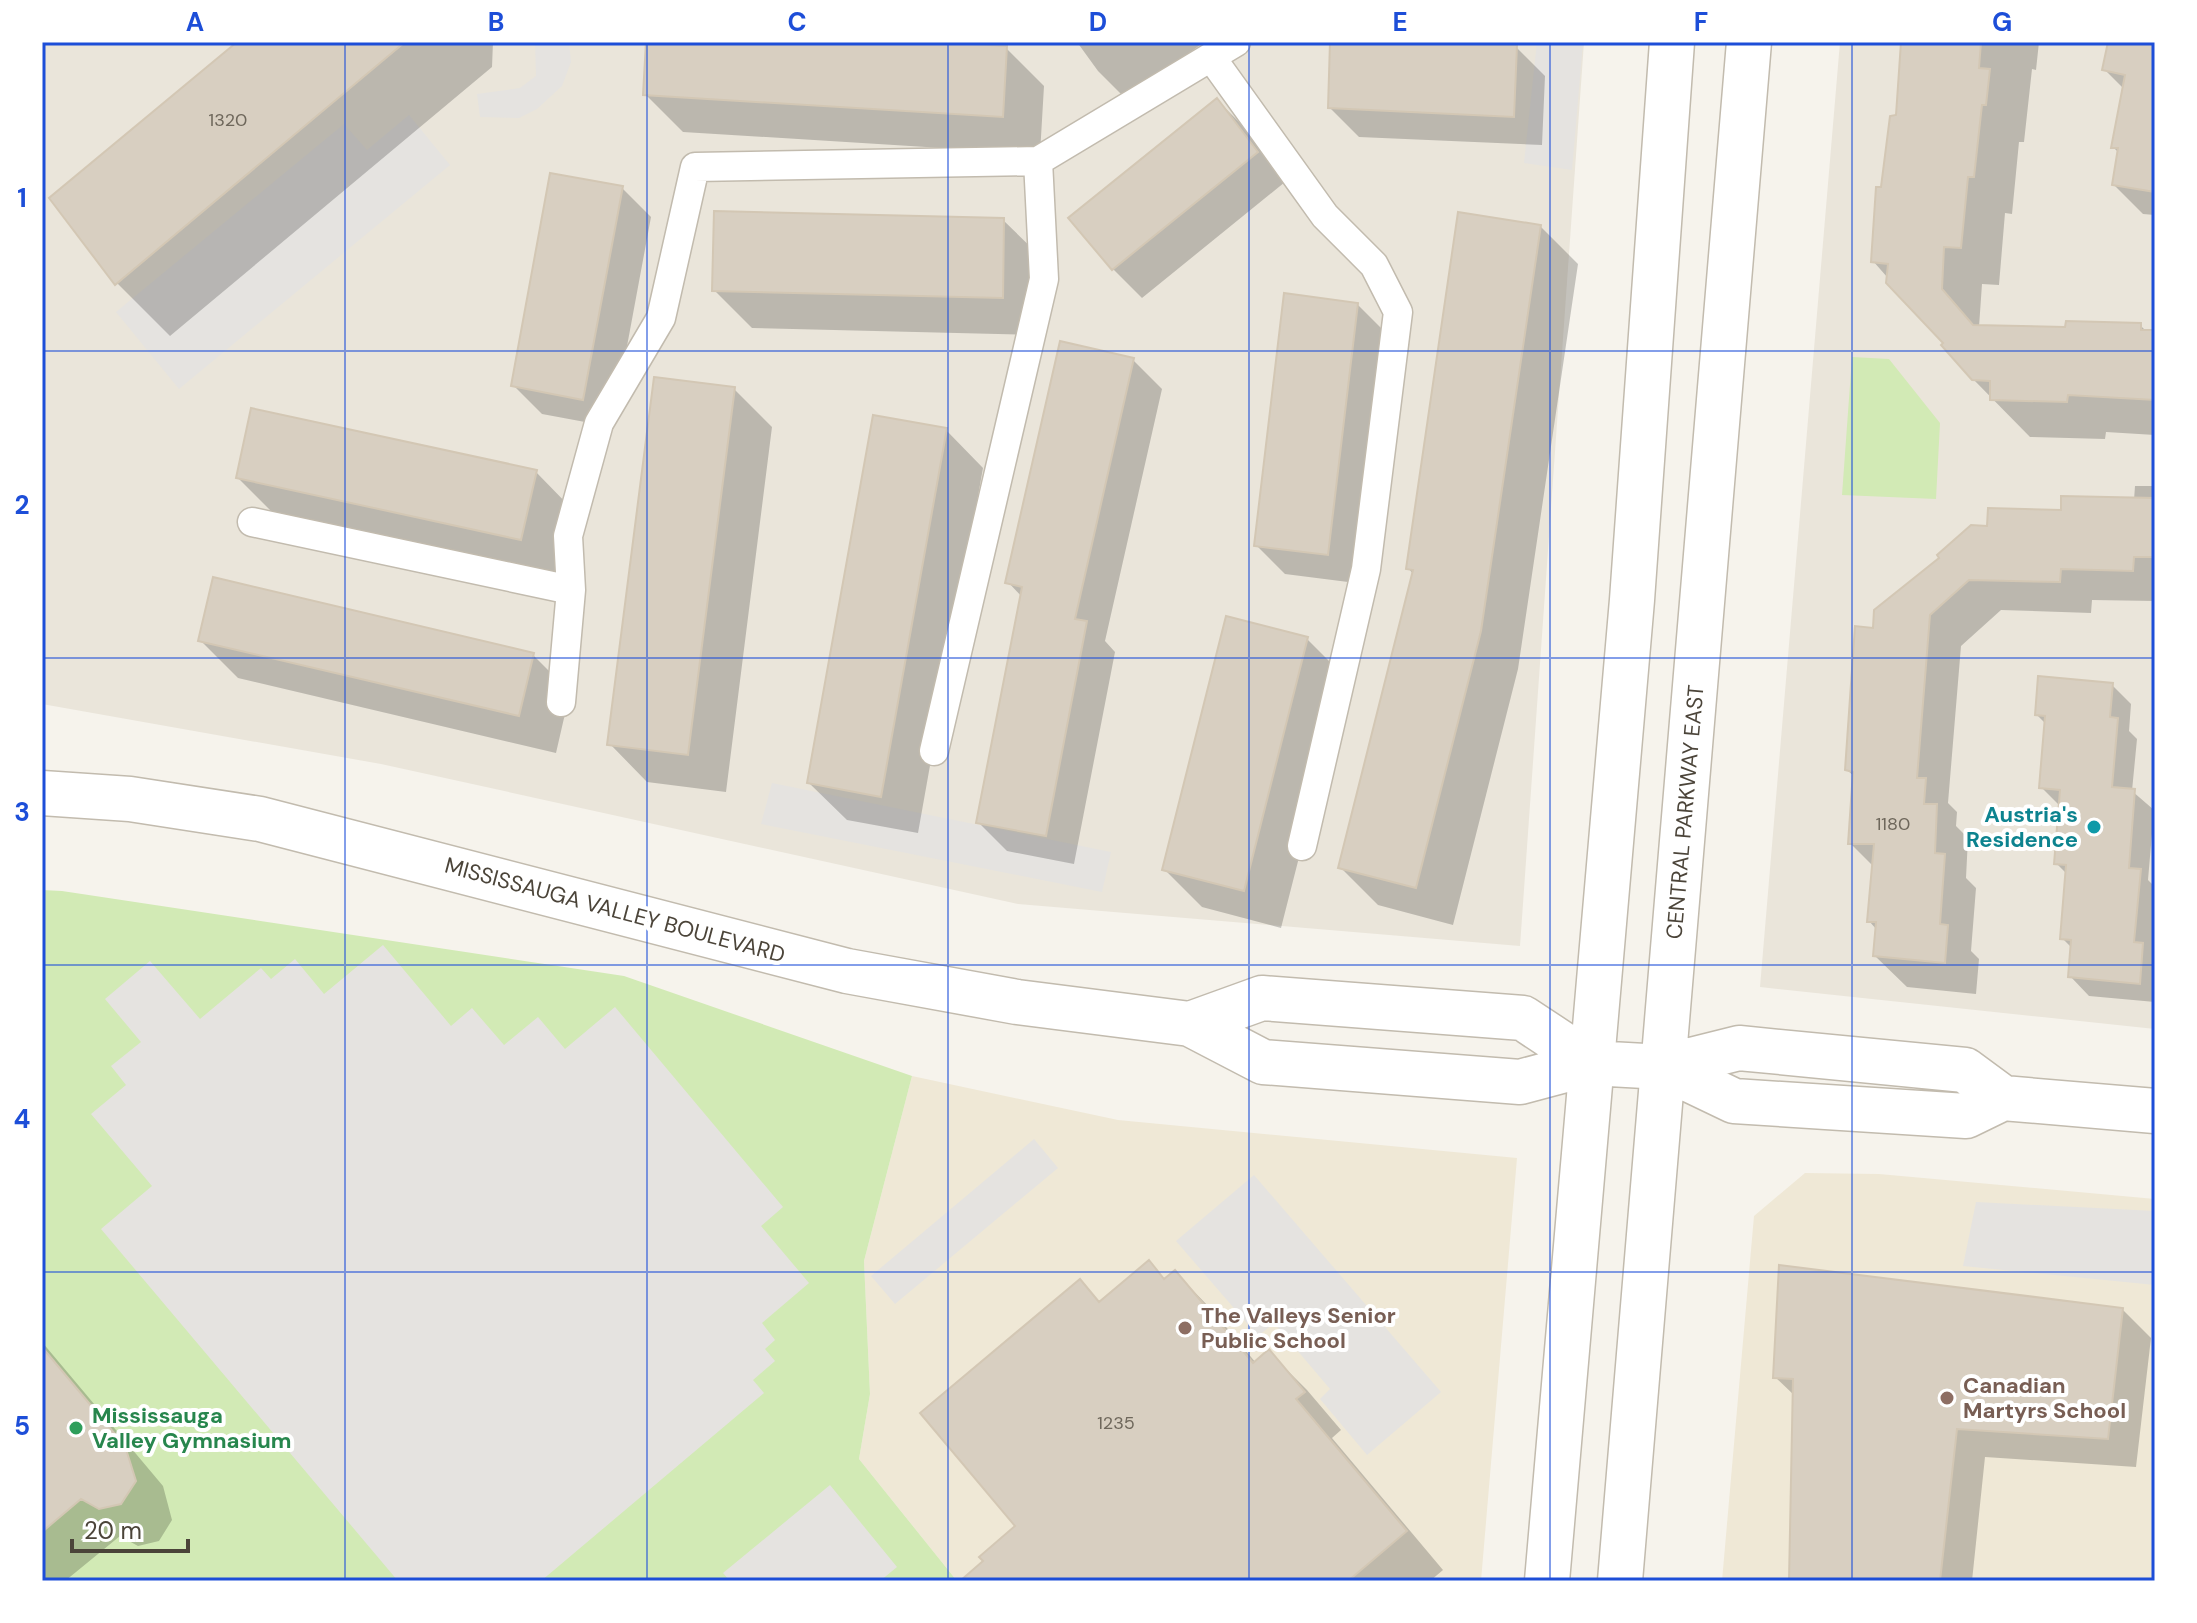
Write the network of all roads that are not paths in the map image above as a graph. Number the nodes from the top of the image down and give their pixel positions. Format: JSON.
{"nodes":[{"id":1,"x":1236,"y":42,"type":"edge"},
{"id":2,"x":1672,"y":42,"type":"edge"},
{"id":3,"x":1749,"y":42,"type":"edge"},
{"id":4,"x":1211,"y":57,"type":"junction"},
{"id":5,"x":1038,"y":161,"type":"junction"},
{"id":6,"x":252,"y":522,"type":"dead end"},
{"id":7,"x":571,"y":590,"type":"junction"},
{"id":8,"x":561,"y":702,"type":"dead end"},
{"id":9,"x":934,"y":751,"type":"dead end"},
{"id":10,"x":42,"y":793,"type":"edge"},
{"id":11,"x":1302,"y":846,"type":"dead end"},
{"id":12,"x":1190,"y":1024,"type":"junction"},
{"id":13,"x":1591,"y":1063,"type":"junction"},
{"id":14,"x":1663,"y":1067,"type":"junction"},
{"id":15,"x":2155,"y":1111,"type":"edge"},
{"id":16,"x":1547,"y":1581,"type":"edge"},
{"id":17,"x":1620,"y":1581,"type":"edge"}],
"edges":[{"from":1,"to":4,"type":"street"},
{"from":2,"to":13,"type":"street"},
{"from":3,"to":14,"type":"street","name":"CENTRAL PARKWAY EAST"},
{"from":4,"to":5,"type":"street"},
{"from":4,"to":11,"type":"street"},
{"from":5,"to":7,"type":"street"},
{"from":5,"to":9,"type":"street"},
{"from":6,"to":7,"type":"street"},
{"from":7,"to":8,"type":"street"},
{"from":10,"to":12,"type":"street","name":"MISSISSAUGA VALLEY BOULEVARD"},
{"from":12,"to":13,"type":"street","name":"MISSISSAUGA VALLEY BOULEVARD"},
{"from":12,"to":13,"type":"street","name":"MISSISSAUGA VALLEY BOULEVARD"},
{"from":13,"to":14,"type":"street","name":"MISSISSAUGA VALLEY BOULEVARD"},
{"from":13,"to":16,"type":"street"},
{"from":14,"to":15,"type":"street","name":"MISSISSAUGA VALLEY BOULEVARD"},
{"from":14,"to":17,"type":"street","name":"CENTRAL PARKWAY EAST"}]}
